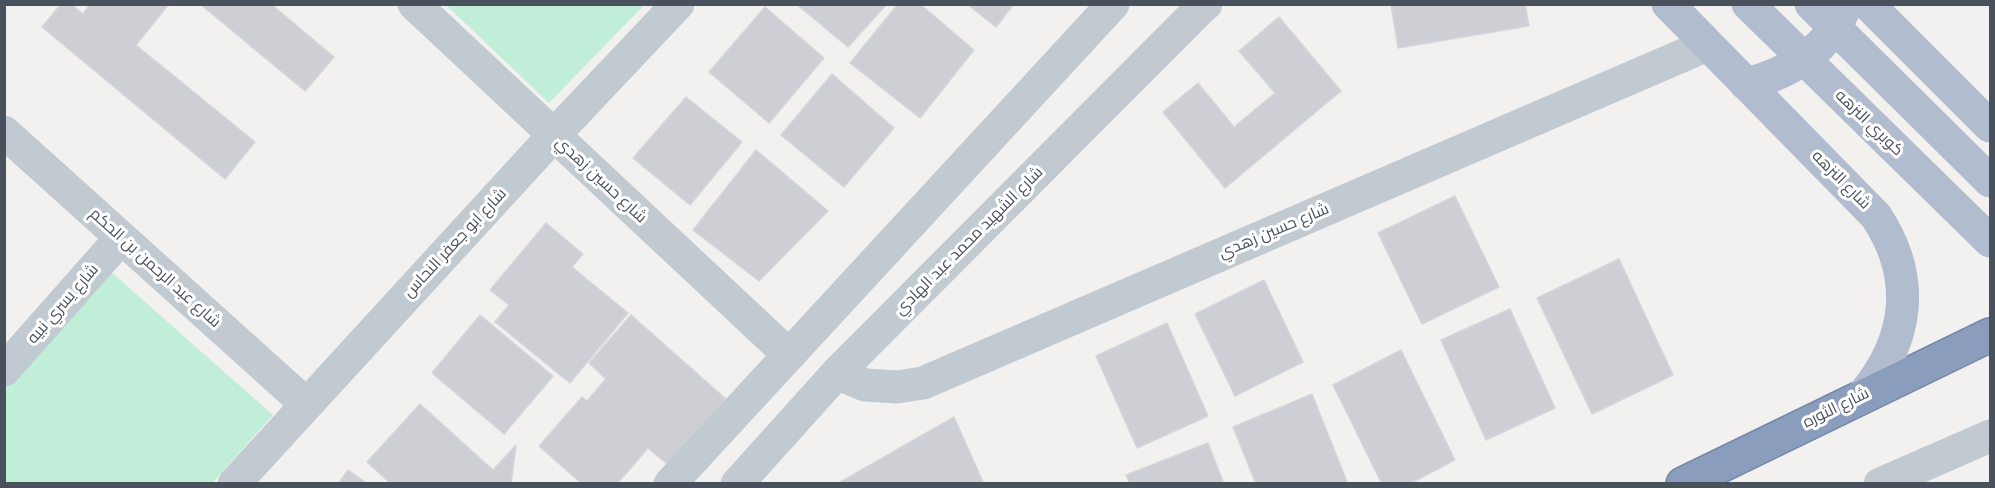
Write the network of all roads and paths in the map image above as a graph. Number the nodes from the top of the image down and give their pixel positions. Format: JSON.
{"nodes":[{"id":1,"x":414,"y":4,"type":"edge"},
{"id":2,"x":678,"y":4,"type":"edge"},
{"id":3,"x":1113,"y":4,"type":"edge"},
{"id":4,"x":1206,"y":4,"type":"edge"},
{"id":5,"x":1668,"y":4,"type":"edge"},
{"id":6,"x":1748,"y":4,"type":"edge"},
{"id":7,"x":1811,"y":4,"type":"edge"},
{"id":8,"x":1846,"y":4,"type":"edge"},
{"id":9,"x":1868,"y":4,"type":"edge"},
{"id":10,"x":1707,"y":45,"type":"junction"},
{"id":11,"x":1746,"y":84,"type":"junction"},
{"id":12,"x":1990,"y":126,"type":"edge"},
{"id":13,"x":4,"y":132,"type":"edge"},
{"id":14,"x":554,"y":135,"type":"junction"},
{"id":15,"x":1990,"y":181,"type":"edge"},
{"id":16,"x":121,"y":238,"type":"junction"},
{"id":17,"x":1990,"y":242,"type":"edge"},
{"id":18,"x":1990,"y":335,"type":"edge"},
{"id":19,"x":789,"y":355,"type":"junction"},
{"id":20,"x":4,"y":370,"type":"edge"},
{"id":21,"x":837,"y":373,"type":"junction"},
{"id":22,"x":1863,"y":395,"type":"junction"},
{"id":23,"x":306,"y":404,"type":"junction"},
{"id":24,"x":1990,"y":436,"type":"edge"},
{"id":25,"x":234,"y":483,"type":"edge"},
{"id":26,"x":670,"y":483,"type":"edge"},
{"id":27,"x":737,"y":483,"type":"edge"},
{"id":28,"x":1683,"y":483,"type":"edge"},
{"id":29,"x":1880,"y":483,"type":"edge"}],
"edges":[{"from":1,"to":14,"type":"street","name":"شارع حسين زهدي"},
{"from":2,"to":14,"type":"street","name":"شارع ابو جعفر النحاس"},
{"from":3,"to":19,"type":"street"},
{"from":4,"to":21,"type":"street","name":"شارع الشهيد محمد عبد الهادي"},
{"from":5,"to":10,"type":"main road","name":"شارع النزهه"},
{"from":6,"to":17,"type":"main road","name":"كوبري النزهه","bridge":true},
{"from":7,"to":15,"type":"main road","bridge":true},
{"from":8,"to":11,"type":"main road"},
{"from":9,"to":12,"type":"main road"},
{"from":10,"to":11,"type":"main road","name":"شارع النزهه"},
{"from":10,"to":21,"type":"street","name":"شارع حسين زهدي"},
{"from":11,"to":22,"type":"main road","name":"شارع النزهه"},
{"from":13,"to":16,"type":"street","name":"شارع عبد الرحمن بن الحكم"},
{"from":14,"to":19,"type":"street","name":"شارع حسين زهدي"},
{"from":14,"to":23,"type":"street","name":"شارع ابو جعفر النحاس"},
{"from":16,"to":20,"type":"street","name":"شارع يسري نبيه"},
{"from":16,"to":23,"type":"street","name":"شارع عبد الرحمن بن الحكم"},
{"from":18,"to":22,"type":"highway","name":"شارع الثوره"},
{"from":19,"to":26,"type":"street"},
{"from":21,"to":27,"type":"street","name":"شارع الشهيد محمد عبد الهادي"},
{"from":22,"to":28,"type":"highway","name":"شارع الثوره"},
{"from":23,"to":25,"type":"street","name":"شارع ابو جعفر النحاس"},
{"from":24,"to":29,"type":"street"}]}
